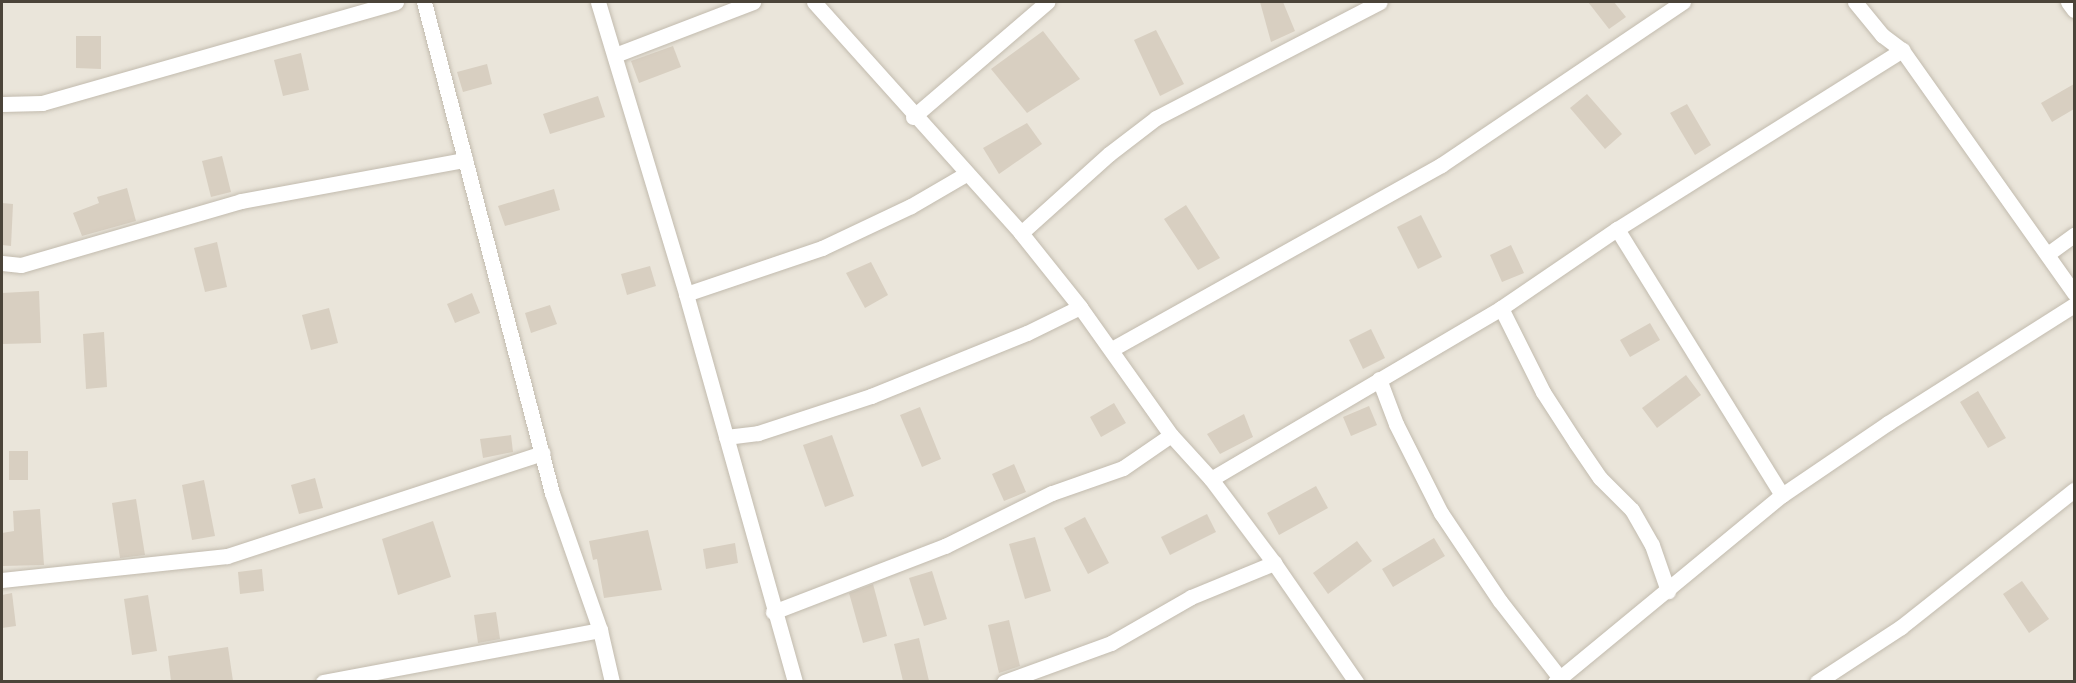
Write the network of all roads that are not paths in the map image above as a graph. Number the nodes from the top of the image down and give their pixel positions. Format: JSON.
{"nodes":[{"id":1,"x":396,"y":2,"type":"edge"},
{"id":2,"x":424,"y":2,"type":"edge"},
{"id":3,"x":598,"y":2,"type":"edge"},
{"id":4,"x":753,"y":2,"type":"edge"},
{"id":5,"x":814,"y":2,"type":"edge"},
{"id":6,"x":1047,"y":2,"type":"edge"},
{"id":7,"x":1380,"y":2,"type":"edge"},
{"id":8,"x":1683,"y":2,"type":"edge"},
{"id":9,"x":1855,"y":2,"type":"edge"},
{"id":10,"x":2068,"y":2,"type":"edge"},
{"id":11,"x":2074,"y":10,"type":"edge"},
{"id":12,"x":1902,"y":50,"type":"junction"},
{"id":13,"x":615,"y":55,"type":"junction"},
{"id":14,"x":2,"y":104,"type":"edge"},
{"id":15,"x":913,"y":117,"type":"junction"},
{"id":16,"x":465,"y":160,"type":"junction"},
{"id":17,"x":966,"y":174,"type":"junction"},
{"id":18,"x":1617,"y":229,"type":"junction"},
{"id":19,"x":1021,"y":233,"type":"junction"},
{"id":20,"x":2074,"y":235,"type":"edge"},
{"id":21,"x":2049,"y":253,"type":"junction"},
{"id":22,"x":2,"y":263,"type":"edge"},
{"id":23,"x":2074,"y":293,"type":"edge"},
{"id":24,"x":686,"y":294,"type":"junction"},
{"id":25,"x":2074,"y":305,"type":"edge"},
{"id":26,"x":1080,"y":307,"type":"junction"},
{"id":27,"x":1501,"y":308,"type":"junction"},
{"id":28,"x":1112,"y":349,"type":"junction"},
{"id":29,"x":1379,"y":379,"type":"junction"},
{"id":30,"x":1172,"y":435,"type":"junction"},
{"id":31,"x":726,"y":437,"type":"junction"},
{"id":32,"x":543,"y":453,"type":"junction"},
{"id":33,"x":1211,"y":479,"type":"junction"},
{"id":34,"x":2074,"y":490,"type":"edge"},
{"id":35,"x":1782,"y":495,"type":"junction"},
{"id":36,"x":1274,"y":562,"type":"junction"},
{"id":37,"x":2,"y":580,"type":"edge"},
{"id":38,"x":1668,"y":591,"type":"junction"},
{"id":39,"x":773,"y":612,"type":"junction"},
{"id":40,"x":600,"y":630,"type":"junction"},
{"id":41,"x":1558,"y":680,"type":"edge"},
{"id":42,"x":323,"y":681,"type":"edge"},
{"id":43,"x":612,"y":681,"type":"edge"},
{"id":44,"x":795,"y":681,"type":"edge"},
{"id":45,"x":1004,"y":681,"type":"edge"},
{"id":46,"x":1356,"y":681,"type":"edge"},
{"id":47,"x":1817,"y":681,"type":"edge"}],
"edges":[{"from":1,"to":14,"type":"street"},
{"from":2,"to":16,"type":"street"},
{"from":3,"to":13,"type":"street"},
{"from":4,"to":13,"type":"street"},
{"from":5,"to":15,"type":"street"},
{"from":6,"to":15,"type":"street"},
{"from":7,"to":19,"type":"street"},
{"from":8,"to":28,"type":"street"},
{"from":9,"to":12,"type":"street"},
{"from":10,"to":11,"type":"street"},
{"from":12,"to":18,"type":"street"},
{"from":12,"to":21,"type":"street"},
{"from":13,"to":24,"type":"street"},
{"from":15,"to":17,"type":"street"},
{"from":16,"to":22,"type":"street"},
{"from":16,"to":32,"type":"street"},
{"from":17,"to":19,"type":"street"},
{"from":17,"to":24,"type":"street"},
{"from":18,"to":27,"type":"street"},
{"from":18,"to":35,"type":"street"},
{"from":19,"to":26,"type":"street"},
{"from":20,"to":21,"type":"street"},
{"from":21,"to":23,"type":"street"},
{"from":24,"to":31,"type":"street"},
{"from":25,"to":35,"type":"street"},
{"from":26,"to":28,"type":"street"},
{"from":26,"to":31,"type":"street"},
{"from":27,"to":29,"type":"street"},
{"from":27,"to":38,"type":"street"},
{"from":28,"to":30,"type":"street"},
{"from":29,"to":33,"type":"street"},
{"from":29,"to":41,"type":"street"},
{"from":30,"to":33,"type":"street"},
{"from":30,"to":39,"type":"street"},
{"from":31,"to":39,"type":"street"},
{"from":32,"to":37,"type":"street"},
{"from":32,"to":40,"type":"street"},
{"from":33,"to":36,"type":"street"},
{"from":34,"to":47,"type":"street"},
{"from":35,"to":38,"type":"street"},
{"from":36,"to":45,"type":"street"},
{"from":36,"to":46,"type":"street"},
{"from":38,"to":41,"type":"street"},
{"from":39,"to":44,"type":"street"},
{"from":40,"to":42,"type":"street"},
{"from":40,"to":43,"type":"street"}]}
